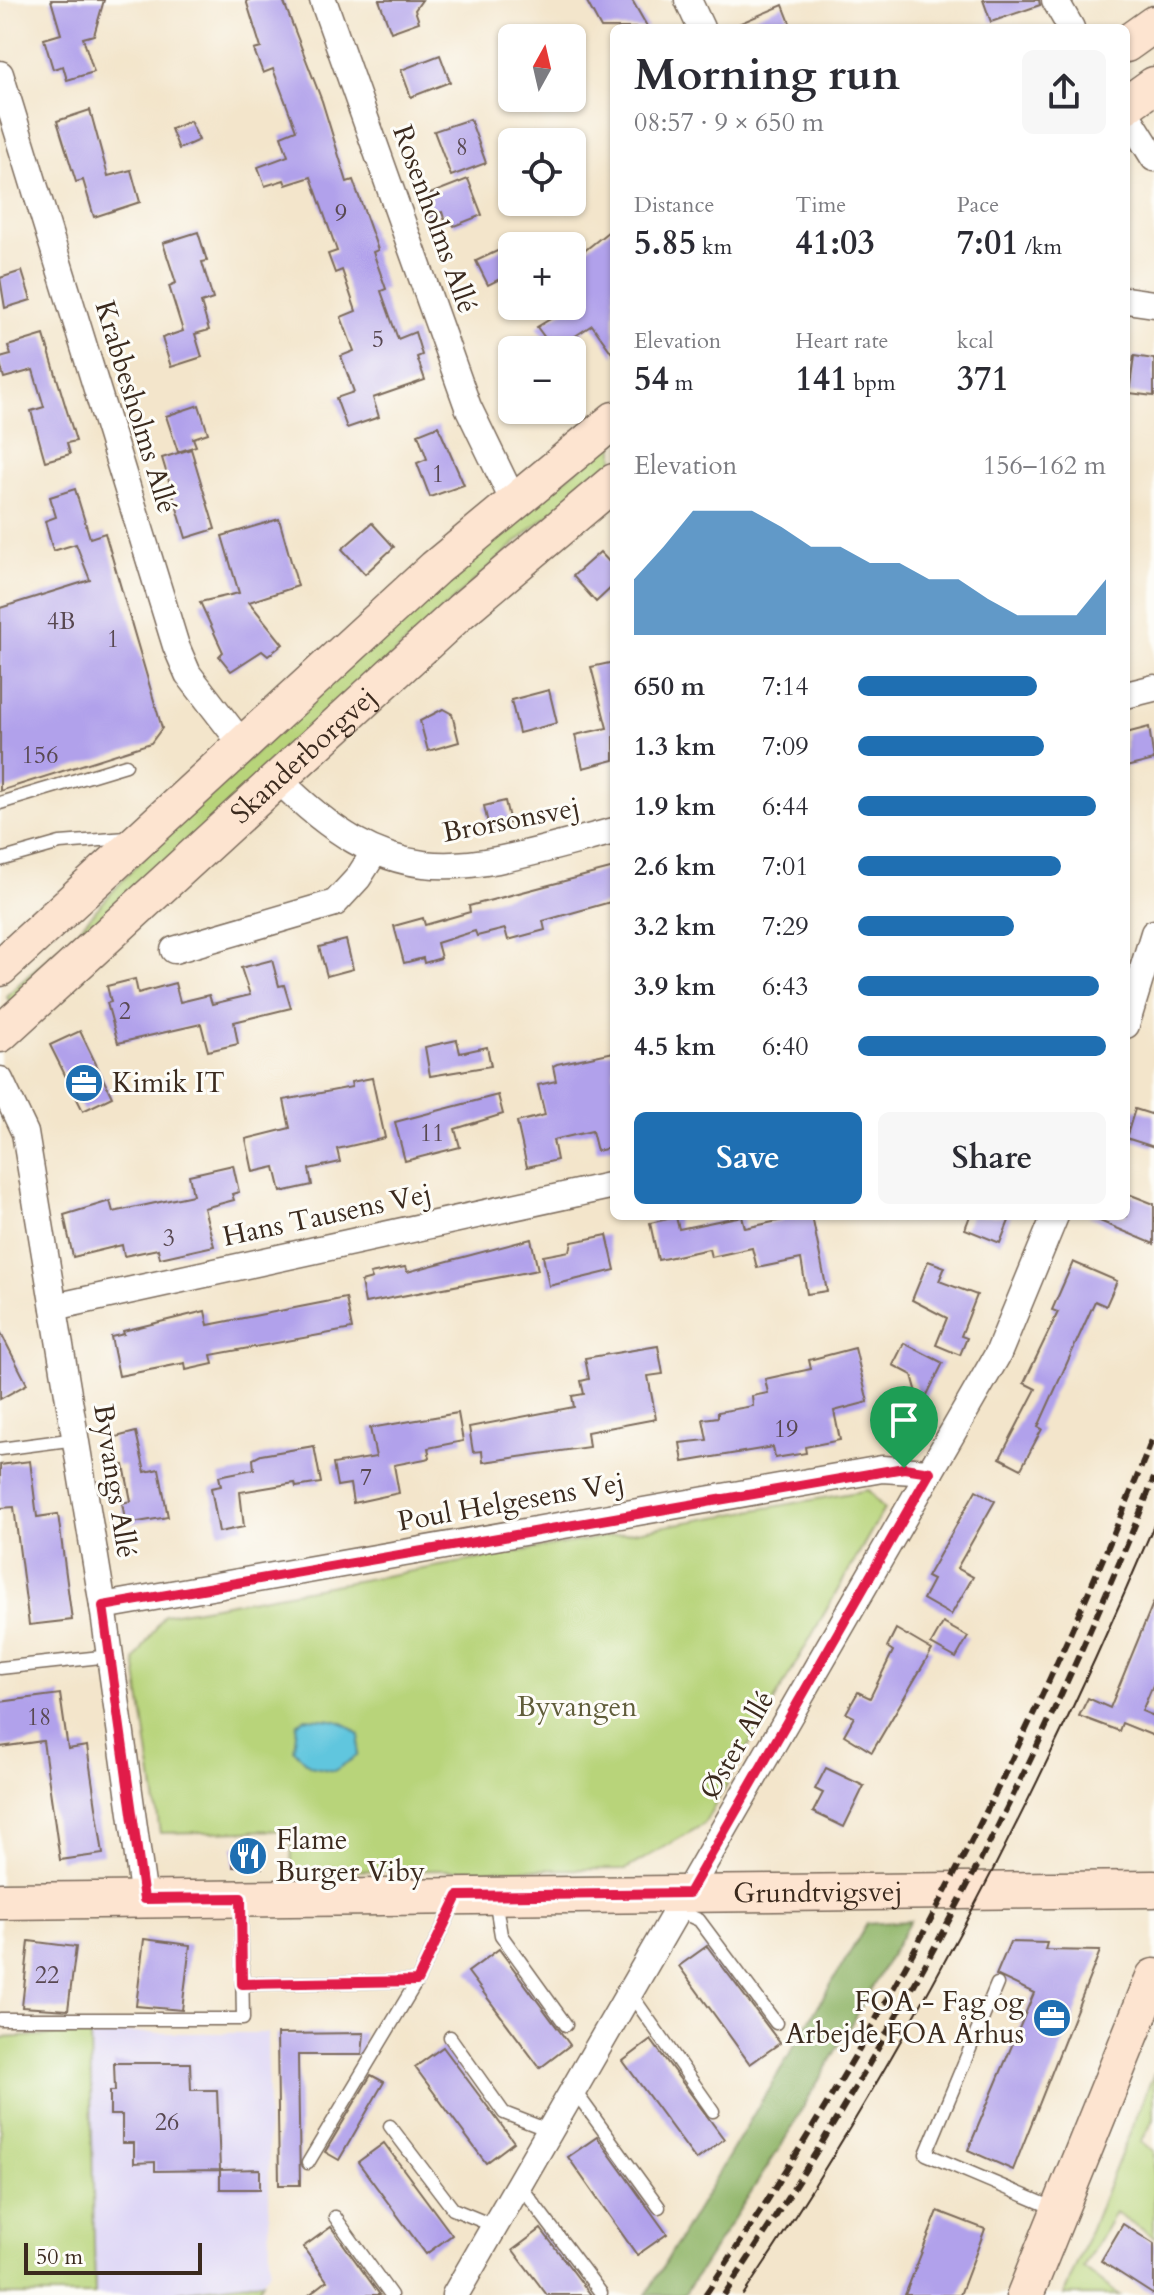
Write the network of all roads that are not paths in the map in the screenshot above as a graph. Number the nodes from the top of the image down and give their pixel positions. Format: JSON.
{"nodes":[{"id":1,"x":323,"y":0,"type":"edge"},
{"id":2,"x":688,"y":0,"type":"edge"},
{"id":3,"x":1055,"y":0,"type":"edge"},
{"id":4,"x":699,"y":24,"type":"edge"},
{"id":5,"x":1069,"y":24,"type":"edge"},
{"id":6,"x":1154,"y":24,"type":"edge"},
{"id":7,"x":1130,"y":41,"type":"edge"},
{"id":8,"x":0,"y":74,"type":"edge"},
{"id":9,"x":1154,"y":85,"type":"edge"},
{"id":10,"x":1130,"y":102,"type":"edge"},
{"id":11,"x":1130,"y":119,"type":"edge"},
{"id":12,"x":1154,"y":158,"type":"edge"},
{"id":13,"x":1130,"y":301,"type":"edge"},
{"id":14,"x":1154,"y":304,"type":"edge"},
{"id":15,"x":610,"y":423,"type":"edge"},
{"id":16,"x":610,"y":485,"type":"edge"},
{"id":17,"x":513,"y":500,"type":"junction"},
{"id":18,"x":1154,"y":688,"type":"edge"},
{"id":19,"x":1130,"y":694,"type":"edge"},
{"id":20,"x":242,"y":744,"type":"junction"},
{"id":21,"x":126,"y":765,"type":"dead end"},
{"id":22,"x":278,"y":779,"type":"junction"},
{"id":23,"x":0,"y":803,"type":"edge"},
{"id":24,"x":610,"y":832,"type":"edge"},
{"id":25,"x":142,"y":837,"type":"junction"},
{"id":26,"x":374,"y":853,"type":"junction"},
{"id":27,"x":0,"y":860,"type":"edge"},
{"id":28,"x":1154,"y":933,"type":"edge"},
{"id":29,"x":174,"y":950,"type":"dead end"},
{"id":30,"x":0,"y":968,"type":"edge"},
{"id":31,"x":1130,"y":1012,"type":"edge"},
{"id":32,"x":0,"y":1034,"type":"edge"},
{"id":33,"x":0,"y":1080,"type":"edge"},
{"id":34,"x":610,"y":1186,"type":"edge"},
{"id":35,"x":1053,"y":1220,"type":"edge"},
{"id":36,"x":54,"y":1307,"type":"junction"},
{"id":37,"x":76,"y":1439,"type":"junction"},
{"id":38,"x":0,"y":1449,"type":"edge"},
{"id":39,"x":930,"y":1472,"type":"junction"},
{"id":40,"x":103,"y":1606,"type":"junction"},
{"id":41,"x":110,"y":1656,"type":"junction"},
{"id":42,"x":0,"y":1668,"type":"edge"},
{"id":43,"x":1154,"y":1889,"type":"edge"},
{"id":44,"x":458,"y":1896,"type":"junction"},
{"id":45,"x":494,"y":1896,"type":"junction"},
{"id":46,"x":241,"y":1898,"type":"junction"},
{"id":47,"x":144,"y":1899,"type":"junction"},
{"id":48,"x":0,"y":1901,"type":"edge"},
{"id":49,"x":684,"y":1902,"type":"junction"},
{"id":50,"x":1154,"y":1977,"type":"edge"},
{"id":51,"x":417,"y":1981,"type":"junction"},
{"id":52,"x":242,"y":1984,"type":"junction"},
{"id":53,"x":997,"y":1984,"type":"dead end"},
{"id":54,"x":630,"y":1993,"type":"junction"},
{"id":55,"x":0,"y":2019,"type":"edge"},
{"id":56,"x":776,"y":2023,"type":"dead end"},
{"id":57,"x":566,"y":2025,"type":"dead end"},
{"id":58,"x":450,"y":2037,"type":"dead end"},
{"id":59,"x":573,"y":2088,"type":"junction"},
{"id":60,"x":713,"y":2111,"type":"dead end"},
{"id":61,"x":390,"y":2126,"type":"dead end"},
{"id":62,"x":548,"y":2130,"type":"junction"},
{"id":63,"x":308,"y":2163,"type":"dead end"},
{"id":64,"x":519,"y":2183,"type":"junction"},
{"id":65,"x":659,"y":2207,"type":"dead end"},
{"id":66,"x":1059,"y":2210,"type":"junction"},
{"id":67,"x":335,"y":2217,"type":"dead end"},
{"id":68,"x":494,"y":2226,"type":"junction"},
{"id":69,"x":465,"y":2290,"type":"edge"},
{"id":70,"x":601,"y":2293,"type":"edge"},
{"id":71,"x":391,"y":2295,"type":"edge"},
{"id":72,"x":1025,"y":2295,"type":"edge"}],
"edges":[{"from":1,"to":17,"type":"street","name":"Rosenholms Allé"},
{"from":2,"to":4,"type":"street"},
{"from":3,"to":5,"type":"street"},
{"from":6,"to":7,"type":"street"},
{"from":8,"to":20,"type":"street","name":"Krabbesholms Allé"},
{"from":9,"to":10,"type":"street"},
{"from":11,"to":12,"type":"street"},
{"from":13,"to":14,"type":"street"},
{"from":15,"to":17,"type":"street","name":"Skanderborgvej"},
{"from":16,"to":22,"type":"street","name":"Skanderborgvej"},
{"from":17,"to":20,"type":"street","name":"Skanderborgvej"},
{"from":18,"to":19,"type":"street"},
{"from":20,"to":25,"type":"street","name":"Skanderborgvej"},
{"from":21,"to":23,"type":"lane"},
{"from":22,"to":26,"type":"street","name":"Brorsonsvej"},
{"from":22,"to":32,"type":"street","name":"Skanderborgvej"},
{"from":24,"to":26,"type":"street","name":"Brorsonsvej"},
{"from":25,"to":27,"type":"lane"},
{"from":25,"to":30,"type":"street","name":"Skanderborgvej"},
{"from":26,"to":29,"type":"street"},
{"from":28,"to":31,"type":"street"},
{"from":33,"to":36,"type":"street","name":"Byvangs Allé"},
{"from":34,"to":36,"type":"street","name":"Hans Tausens Vej"},
{"from":35,"to":39,"type":"street","name":"Øster Allé"},
{"from":36,"to":37,"type":"street","name":"Byvangs Allé"},
{"from":37,"to":38,"type":"lane"},
{"from":37,"to":40,"type":"street","name":"Byvangs Allé"},
{"from":39,"to":40,"type":"street","name":"Poul Helgesens Vej"},
{"from":39,"to":49,"type":"street","name":"Øster Allé"},
{"from":40,"to":41,"type":"street","name":"Byvangs Allé"},
{"from":41,"to":42,"type":"lane"},
{"from":41,"to":47,"type":"street","name":"Byvangs Allé"},
{"from":43,"to":49,"type":"street","name":"Grundtvigsvej"},
{"from":44,"to":45,"type":"street","name":"Grundtvigsvej"},
{"from":44,"to":46,"type":"street","name":"Grundtvigsvej"},
{"from":44,"to":51,"type":"lane"},
{"from":45,"to":49,"type":"street","name":"Grundtvigsvej"},
{"from":45,"to":57,"type":"lane"},
{"from":46,"to":47,"type":"street","name":"Grundtvigsvej"},
{"from":46,"to":52,"type":"lane"},
{"from":47,"to":48,"type":"street","name":"Grundtvigsvej"},
{"from":49,"to":54,"type":"street","name":"Øster Allé"},
{"from":49,"to":56,"type":"lane"},
{"from":50,"to":66,"type":"street"},
{"from":51,"to":52,"type":"lane"},
{"from":51,"to":63,"type":"lane"},
{"from":52,"to":55,"type":"lane"},
{"from":53,"to":66,"type":"lane"},
{"from":54,"to":59,"type":"street","name":"Øster Allé"},
{"from":54,"to":60,"type":"lane"},
{"from":58,"to":62,"type":"lane"},
{"from":59,"to":62,"type":"street","name":"Øster Allé"},
{"from":59,"to":65,"type":"lane"},
{"from":61,"to":68,"type":"lane"},
{"from":62,"to":64,"type":"street","name":"Øster Allé"},
{"from":64,"to":68,"type":"street","name":"Øster Allé"},
{"from":64,"to":70,"type":"lane"},
{"from":66,"to":72,"type":"street"},
{"from":67,"to":71,"type":"lane"},
{"from":68,"to":69,"type":"street","name":"Øster Allé"}]}
